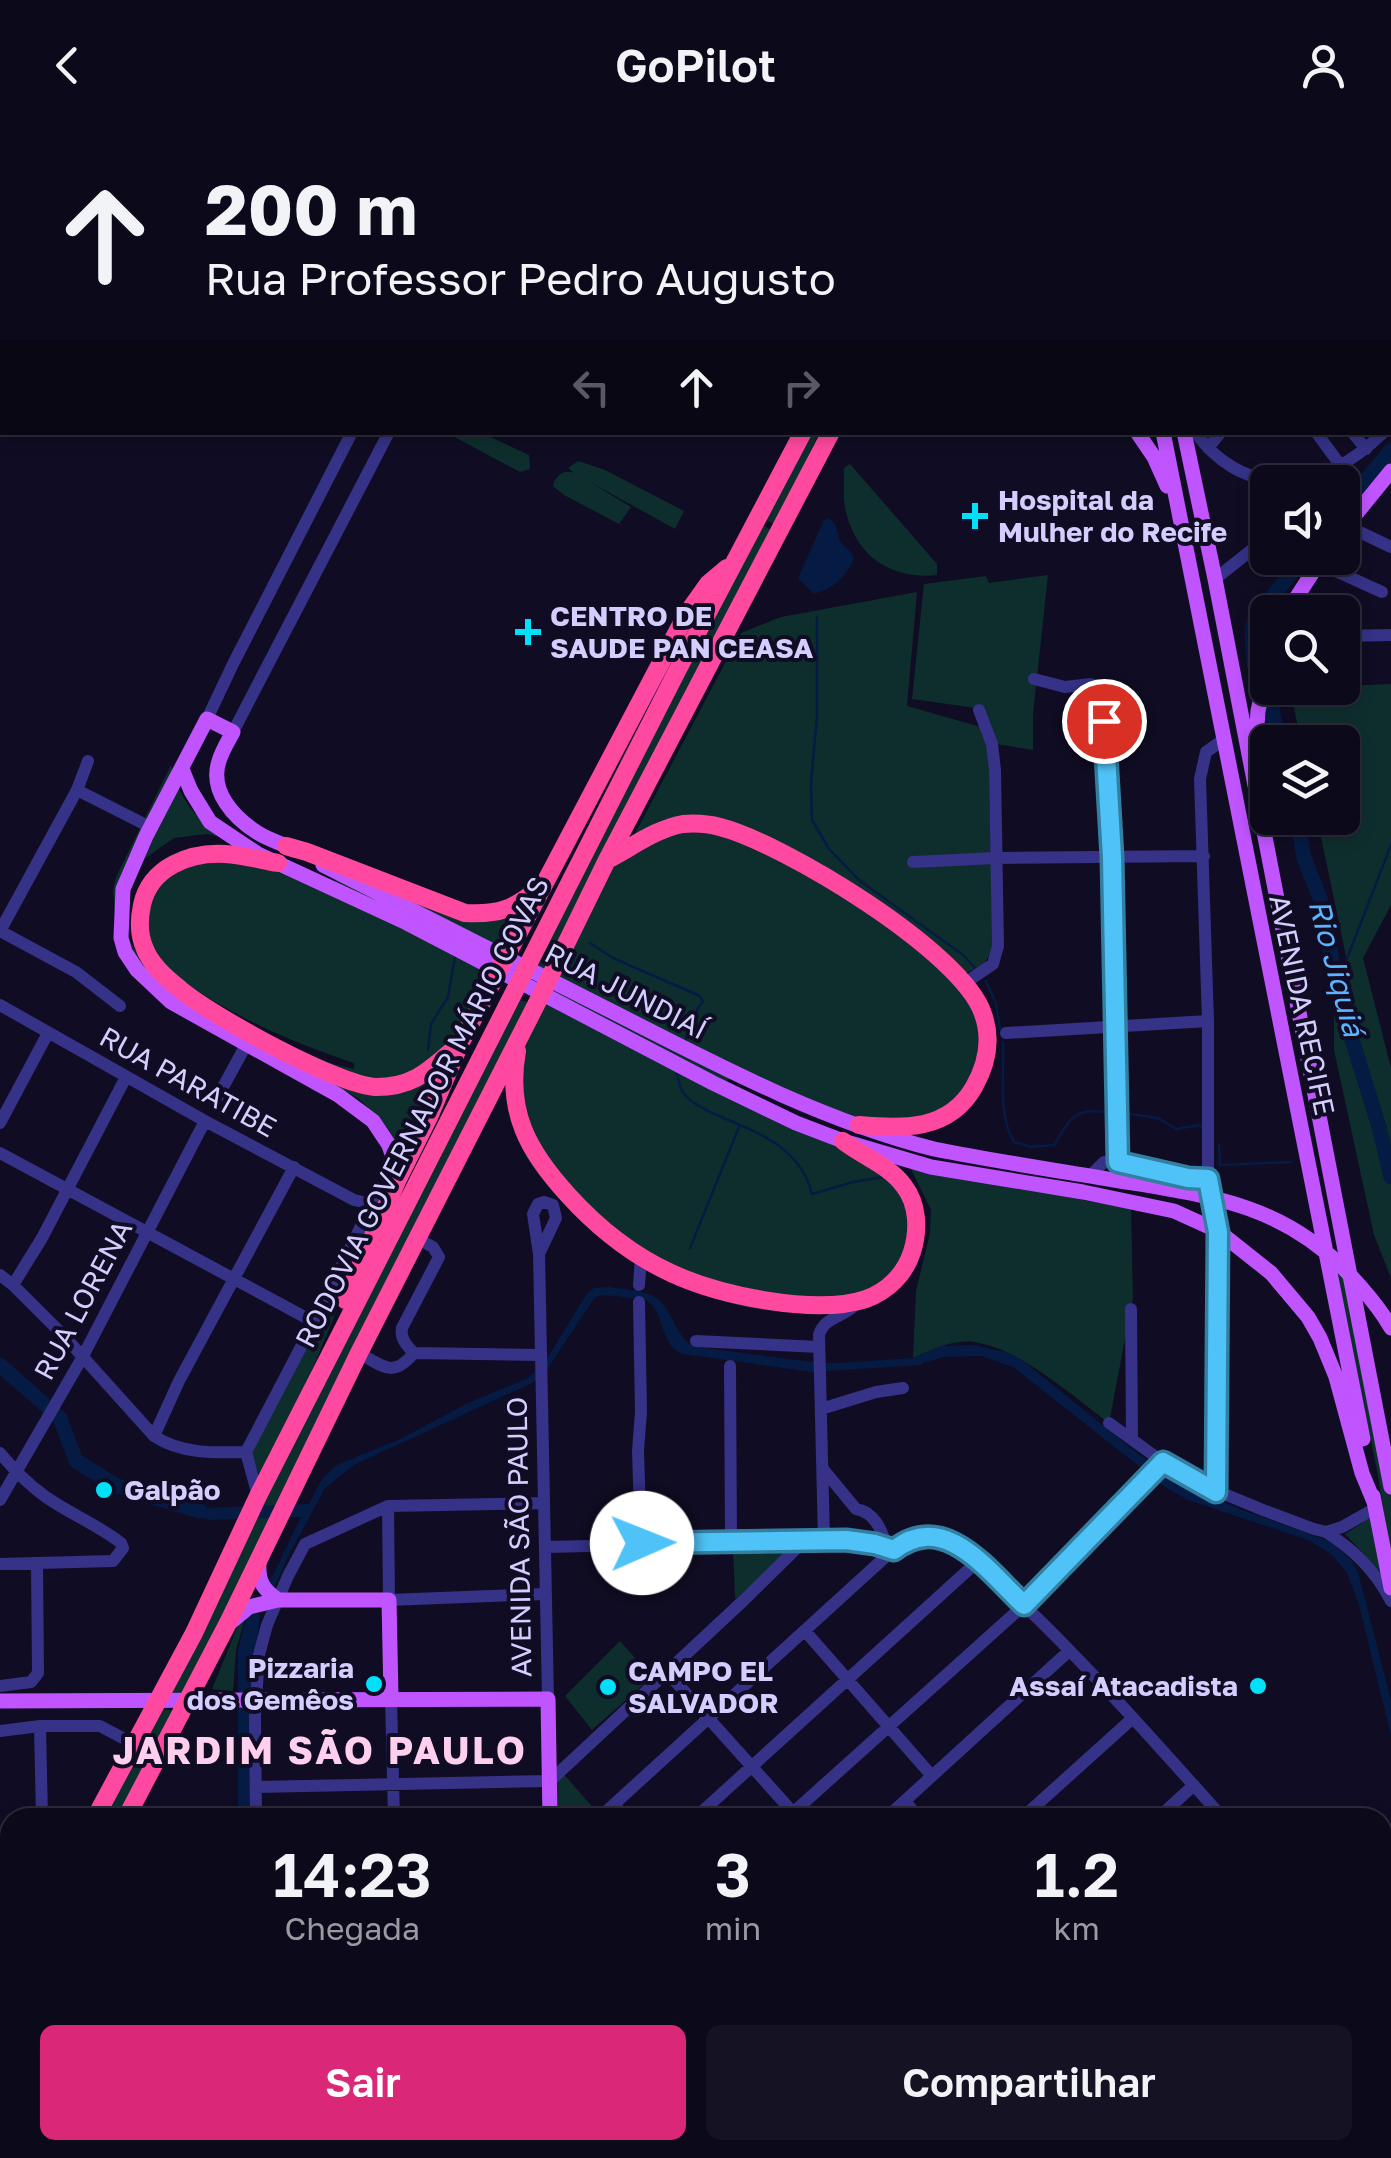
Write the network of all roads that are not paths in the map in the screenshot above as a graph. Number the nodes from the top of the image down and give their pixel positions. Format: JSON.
{"nodes":[{"id":1,"x":350,"y":435,"type":"edge"},
{"id":2,"x":387,"y":435,"type":"edge"},
{"id":3,"x":793,"y":435,"type":"edge"},
{"id":4,"x":801,"y":435,"type":"edge"},
{"id":5,"x":830,"y":435,"type":"edge"},
{"id":6,"x":1140,"y":435,"type":"edge"},
{"id":7,"x":1163,"y":435,"type":"edge"},
{"id":8,"x":1185,"y":435,"type":"edge"},
{"id":9,"x":1197,"y":435,"type":"edge"},
{"id":10,"x":1219,"y":435,"type":"edge"},
{"id":11,"x":1318,"y":435,"type":"edge"},
{"id":12,"x":1354,"y":435,"type":"edge"},
{"id":13,"x":1381,"y":435,"type":"edge"},
{"id":14,"x":1208,"y":448,"type":"junction"},
{"id":15,"x":1366,"y":449,"type":"junction"},
{"id":16,"x":1340,"y":465,"type":"edge"},
{"id":17,"x":1342,"y":465,"type":"edge"},
{"id":18,"x":1391,"y":471,"type":"edge"},
{"id":19,"x":1250,"y":476,"type":"edge"},
{"id":20,"x":780,"y":477,"type":"junction"},
{"id":21,"x":1360,"y":509,"type":"edge"},
{"id":22,"x":1179,"y":518,"type":"junction"},
{"id":23,"x":1360,"y":534,"type":"edge"},
{"id":24,"x":1391,"y":547,"type":"edge"},
{"id":25,"x":1250,"y":551,"type":"edge"},
{"id":26,"x":738,"y":556,"type":"junction"},
{"id":27,"x":1349,"y":575,"type":"edge"},
{"id":28,"x":1215,"y":579,"type":"junction"},
{"id":29,"x":1382,"y":592,"type":"dead end"},
{"id":30,"x":1391,"y":635,"type":"edge"},
{"id":31,"x":1360,"y":636,"type":"edge"},
{"id":32,"x":1034,"y":679,"type":"dead end"},
{"id":33,"x":980,"y":710,"type":"dead end"},
{"id":34,"x":207,"y":719,"type":"junction"},
{"id":35,"x":233,"y":732,"type":"junction"},
{"id":36,"x":1223,"y":740,"type":"junction"},
{"id":37,"x":88,"y":760,"type":"dead end"},
{"id":38,"x":1250,"y":764,"type":"edge"},
{"id":39,"x":182,"y":769,"type":"junction"},
{"id":40,"x":76,"y":790,"type":"junction"},
{"id":41,"x":152,"y":828,"type":"junction"},
{"id":42,"x":1264,"y":835,"type":"edge"},
{"id":43,"x":282,"y":854,"type":"junction"},
{"id":44,"x":1204,"y":856,"type":"junction"},
{"id":45,"x":1112,"y":857,"type":"junction"},
{"id":46,"x":996,"y":858,"type":"junction"},
{"id":47,"x":607,"y":860,"type":"junction"},
{"id":48,"x":912,"y":862,"type":"dead end"},
{"id":49,"x":548,"y":880,"type":"junction"},
{"id":50,"x":340,"y":882,"type":"junction"},
{"id":51,"x":15,"y":902,"type":"junction"},
{"id":52,"x":0,"y":904,"type":"edge"},
{"id":53,"x":0,"y":931,"type":"edge"},
{"id":54,"x":965,"y":983,"type":"junction"},
{"id":55,"x":0,"y":1006,"type":"edge"},
{"id":56,"x":120,"y":1006,"type":"dead end"},
{"id":57,"x":1208,"y":1021,"type":"junction"},
{"id":58,"x":1117,"y":1025,"type":"junction"},
{"id":59,"x":521,"y":1031,"type":"junction"},
{"id":60,"x":48,"y":1033,"type":"junction"},
{"id":61,"x":1006,"y":1033,"type":"dead end"},
{"id":62,"x":460,"y":1044,"type":"junction"},
{"id":63,"x":246,"y":1045,"type":"junction"},
{"id":64,"x":126,"y":1077,"type":"junction"},
{"id":65,"x":217,"y":1098,"type":"dead end"},
{"id":66,"x":204,"y":1120,"type":"junction"},
{"id":67,"x":0,"y":1123,"type":"edge"},
{"id":68,"x":859,"y":1124,"type":"junction"},
{"id":69,"x":842,"y":1141,"type":"junction"},
{"id":70,"x":0,"y":1153,"type":"edge"},
{"id":71,"x":1118,"y":1162,"type":"junction"},
{"id":72,"x":294,"y":1168,"type":"junction"},
{"id":73,"x":1090,"y":1176,"type":"junction"},
{"id":74,"x":1208,"y":1179,"type":"junction"},
{"id":75,"x":396,"y":1183,"type":"junction"},
{"id":76,"x":66,"y":1189,"type":"junction"},
{"id":77,"x":361,"y":1201,"type":"junction"},
{"id":78,"x":148,"y":1232,"type":"junction"},
{"id":79,"x":1218,"y":1232,"type":"junction"},
{"id":80,"x":418,"y":1239,"type":"junction"},
{"id":81,"x":538,"y":1254,"type":"dead end"},
{"id":82,"x":641,"y":1257,"type":"junction"},
{"id":83,"x":0,"y":1275,"type":"edge"},
{"id":84,"x":234,"y":1279,"type":"junction"},
{"id":85,"x":13,"y":1285,"type":"junction"},
{"id":86,"x":639,"y":1286,"type":"dead end"},
{"id":87,"x":858,"y":1301,"type":"junction"},
{"id":88,"x":639,"y":1302,"type":"dead end"},
{"id":89,"x":1132,"y":1309,"type":"dead end"},
{"id":90,"x":314,"y":1322,"type":"junction"},
{"id":91,"x":1391,"y":1328,"type":"edge"},
{"id":92,"x":696,"y":1341,"type":"dead end"},
{"id":93,"x":414,"y":1352,"type":"junction"},
{"id":94,"x":819,"y":1352,"type":"junction"},
{"id":95,"x":359,"y":1353,"type":"junction"},
{"id":96,"x":82,"y":1358,"type":"junction"},
{"id":97,"x":730,"y":1366,"type":"dead end"},
{"id":98,"x":539,"y":1367,"type":"junction"},
{"id":99,"x":903,"y":1388,"type":"dead end"},
{"id":100,"x":303,"y":1407,"type":"junction"},
{"id":101,"x":821,"y":1409,"type":"junction"},
{"id":102,"x":1110,"y":1423,"type":"dead end"},
{"id":103,"x":154,"y":1436,"type":"junction"},
{"id":104,"x":1132,"y":1439,"type":"junction"},
{"id":105,"x":246,"y":1452,"type":"junction"},
{"id":106,"x":0,"y":1454,"type":"edge"},
{"id":107,"x":1161,"y":1464,"type":"junction"},
{"id":108,"x":823,"y":1469,"type":"junction"},
{"id":109,"x":16,"y":1472,"type":"junction"},
{"id":110,"x":1391,"y":1487,"type":"edge"},
{"id":111,"x":1216,"y":1492,"type":"junction"},
{"id":112,"x":258,"y":1496,"type":"junction"},
{"id":113,"x":0,"y":1500,"type":"edge"},
{"id":114,"x":544,"y":1503,"type":"junction"},
{"id":115,"x":1375,"y":1505,"type":"junction"},
{"id":116,"x":388,"y":1506,"type":"junction"},
{"id":117,"x":1326,"y":1532,"type":"junction"},
{"id":118,"x":804,"y":1540,"type":"junction"},
{"id":119,"x":824,"y":1540,"type":"junction"},
{"id":120,"x":731,"y":1541,"type":"junction"},
{"id":121,"x":642,"y":1543,"type":"junction"},
{"id":122,"x":545,"y":1547,"type":"junction"},
{"id":123,"x":890,"y":1549,"type":"junction"},
{"id":124,"x":259,"y":1557,"type":"junction"},
{"id":125,"x":977,"y":1562,"type":"junction"},
{"id":126,"x":38,"y":1563,"type":"junction"},
{"id":127,"x":0,"y":1564,"type":"edge"},
{"id":128,"x":1391,"y":1588,"type":"edge"},
{"id":129,"x":546,"y":1594,"type":"junction"},
{"id":130,"x":269,"y":1598,"type":"junction"},
{"id":131,"x":388,"y":1600,"type":"junction"},
{"id":132,"x":1391,"y":1601,"type":"edge"},
{"id":133,"x":1024,"y":1605,"type":"junction"},
{"id":134,"x":225,"y":1628,"type":"junction"},
{"id":135,"x":805,"y":1631,"type":"junction"},
{"id":136,"x":1070,"y":1651,"type":"junction"},
{"id":137,"x":666,"y":1672,"type":"junction"},
{"id":138,"x":848,"y":1678,"type":"junction"},
{"id":139,"x":0,"y":1686,"type":"edge"},
{"id":140,"x":391,"y":1698,"type":"junction"},
{"id":141,"x":548,"y":1699,"type":"junction"},
{"id":142,"x":0,"y":1701,"type":"edge"},
{"id":143,"x":708,"y":1718,"type":"junction"},
{"id":144,"x":1134,"y":1718,"type":"junction"},
{"id":145,"x":40,"y":1726,"type":"junction"},
{"id":146,"x":889,"y":1726,"type":"junction"},
{"id":147,"x":0,"y":1731,"type":"edge"},
{"id":148,"x":134,"y":1744,"type":"junction"},
{"id":149,"x":752,"y":1766,"type":"junction"},
{"id":150,"x":932,"y":1776,"type":"junction"},
{"id":151,"x":550,"y":1781,"type":"junction"},
{"id":152,"x":392,"y":1784,"type":"junction"},
{"id":153,"x":1194,"y":1785,"type":"junction"},
{"id":154,"x":256,"y":1787,"type":"junction"},
{"id":155,"x":904,"y":1801,"type":"junction"},
{"id":156,"x":614,"y":1804,"type":"junction"},
{"id":157,"x":42,"y":1808,"type":"edge"},
{"id":158,"x":100,"y":1808,"type":"edge"},
{"id":159,"x":132,"y":1808,"type":"edge"},
{"id":160,"x":256,"y":1808,"type":"edge"},
{"id":161,"x":393,"y":1808,"type":"edge"},
{"id":162,"x":550,"y":1808,"type":"edge"},
{"id":163,"x":610,"y":1808,"type":"edge"},
{"id":164,"x":617,"y":1808,"type":"edge"},
{"id":165,"x":705,"y":1808,"type":"edge"},
{"id":166,"x":786,"y":1808,"type":"edge"},
{"id":167,"x":802,"y":1808,"type":"edge"},
{"id":168,"x":897,"y":1808,"type":"edge"},
{"id":169,"x":910,"y":1808,"type":"edge"},
{"id":170,"x":1033,"y":1808,"type":"edge"},
{"id":171,"x":1169,"y":1808,"type":"edge"},
{"id":172,"x":1214,"y":1808,"type":"edge"}],
"edges":[{"from":1,"to":34,"type":"street"},
{"from":2,"to":35,"type":"street","name":"RUA JUNDIAÍ"},
{"from":3,"to":20,"type":"highway"},
{"from":4,"to":20,"type":"highway","name":"RODOVIA GOVERNADOR MÁRIO COVAS"},
{"from":5,"to":47,"type":"highway","name":"RODOVIA GOVERNADOR MÁRIO COVAS"},
{"from":6,"to":22,"type":"main road"},
{"from":7,"to":22,"type":"main road","name":"AVENIDA RECIFE"},
{"from":8,"to":28,"type":"main road","name":"AVENIDA RECIFE"},
{"from":9,"to":14,"type":"street"},
{"from":10,"to":14,"type":"street"},
{"from":11,"to":16,"type":"street"},
{"from":12,"to":15,"type":"street"},
{"from":13,"to":15,"type":"street"},
{"from":14,"to":19,"type":"street"},
{"from":15,"to":17,"type":"street"},
{"from":18,"to":21,"type":"main road"},
{"from":20,"to":26,"type":"highway","name":"RODOVIA GOVERNADOR MÁRIO COVAS"},
{"from":22,"to":36,"type":"main road","name":"AVENIDA RECIFE"},
{"from":23,"to":24,"type":"street"},
{"from":25,"to":28,"type":"street"},
{"from":26,"to":49,"type":"highway"},
{"from":26,"to":100,"type":"highway","name":"RODOVIA GOVERNADOR MÁRIO COVAS"},
{"from":27,"to":29,"type":"street"},
{"from":28,"to":38,"type":"main road","name":"AVENIDA RECIFE"},
{"from":30,"to":31,"type":"street"},
{"from":32,"to":45,"type":"street"},
{"from":33,"to":46,"type":"street"},
{"from":34,"to":35,"type":"main road"},
{"from":34,"to":39,"type":"main road"},
{"from":35,"to":43,"type":"main road","name":"RUA JUNDIAÍ"},
{"from":36,"to":44,"type":"street"},
{"from":36,"to":115,"type":"main road","name":"AVENIDA RECIFE"},
{"from":37,"to":40,"type":"street"},
{"from":39,"to":41,"type":"main road"},
{"from":39,"to":43,"type":"main road"},
{"from":40,"to":41,"type":"street"},
{"from":40,"to":51,"type":"street"},
{"from":41,"to":63,"type":"main road"},
{"from":42,"to":110,"type":"main road","name":"AVENIDA RECIFE"},
{"from":43,"to":49,"type":"highway"},
{"from":43,"to":50,"type":"main road","name":"RUA JUNDIAÍ"},
{"from":43,"to":62,"type":"highway"},
{"from":44,"to":45,"type":"street"},
{"from":44,"to":57,"type":"street"},
{"from":45,"to":46,"type":"street"},
{"from":45,"to":58,"type":"street"},
{"from":46,"to":48,"type":"street"},
{"from":46,"to":54,"type":"street"},
{"from":47,"to":54,"type":"highway"},
{"from":47,"to":59,"type":"highway","name":"RODOVIA GOVERNADOR MÁRIO COVAS"},
{"from":49,"to":62,"type":"highway"},
{"from":50,"to":68,"type":"main road","name":"RUA JUNDIAÍ"},
{"from":50,"to":69,"type":"main road","name":"RUA JUNDIAÍ"},
{"from":51,"to":52,"type":"street"},
{"from":51,"to":53,"type":"street"},
{"from":53,"to":56,"type":"street"},
{"from":54,"to":68,"type":"highway"},
{"from":55,"to":60,"type":"street","name":"RUA PARATIBE"},
{"from":57,"to":58,"type":"street"},
{"from":57,"to":74,"type":"street"},
{"from":58,"to":61,"type":"street"},
{"from":58,"to":71,"type":"street"},
{"from":59,"to":80,"type":"highway","name":"RODOVIA GOVERNADOR MÁRIO COVAS"},
{"from":59,"to":82,"type":"highway"},
{"from":60,"to":64,"type":"street","name":"RUA PARATIBE"},
{"from":60,"to":67,"type":"street"},
{"from":62,"to":75,"type":"highway"},
{"from":63,"to":65,"type":"street"},
{"from":63,"to":75,"type":"main road"},
{"from":64,"to":66,"type":"street","name":"RUA PARATIBE"},
{"from":64,"to":76,"type":"street"},
{"from":66,"to":72,"type":"street","name":"RUA PARATIBE"},
{"from":66,"to":78,"type":"street","name":"RUA LORENA"},
{"from":68,"to":73,"type":"main road","name":"RUA JUNDIAÍ"},
{"from":69,"to":79,"type":"main road","name":"RUA JUNDIAÍ"},
{"from":69,"to":87,"type":"highway"},
{"from":70,"to":76,"type":"street"},
{"from":71,"to":73,"type":"street"},
{"from":71,"to":74,"type":"street"},
{"from":72,"to":77,"type":"street","name":"RUA PARATIBE"},
{"from":72,"to":84,"type":"street"},
{"from":73,"to":91,"type":"main road","name":"RUA JUNDIAÍ"},
{"from":74,"to":79,"type":"street"},
{"from":75,"to":77,"type":"street"},
{"from":75,"to":100,"type":"highway"},
{"from":76,"to":78,"type":"street"},
{"from":76,"to":85,"type":"street"},
{"from":77,"to":90,"type":"street"},
{"from":78,"to":84,"type":"street"},
{"from":78,"to":96,"type":"street","name":"RUA LORENA"},
{"from":79,"to":111,"type":"street"},
{"from":79,"to":115,"type":"main road","name":"RUA JUNDIAÍ"},
{"from":80,"to":93,"type":"street"},
{"from":80,"to":95,"type":"highway","name":"RODOVIA GOVERNADOR MÁRIO COVAS"},
{"from":81,"to":98,"type":"street","name":"AVENIDA SÃO PAULO"},
{"from":82,"to":86,"type":"street"},
{"from":82,"to":87,"type":"highway"},
{"from":83,"to":85,"type":"street"},
{"from":84,"to":90,"type":"street"},
{"from":84,"to":103,"type":"street"},
{"from":85,"to":96,"type":"street"},
{"from":87,"to":94,"type":"street"},
{"from":88,"to":121,"type":"street"},
{"from":89,"to":104,"type":"street"},
{"from":90,"to":105,"type":"street"},
{"from":92,"to":94,"type":"street"},
{"from":93,"to":95,"type":"street"},
{"from":93,"to":98,"type":"street"},
{"from":94,"to":101,"type":"street"},
{"from":95,"to":124,"type":"highway","name":"RODOVIA GOVERNADOR MÁRIO COVAS"},
{"from":96,"to":103,"type":"street"},
{"from":96,"to":109,"type":"street","name":"RUA LORENA"},
{"from":97,"to":120,"type":"street"},
{"from":98,"to":114,"type":"street","name":"AVENIDA SÃO PAULO"},
{"from":99,"to":101,"type":"street"},
{"from":100,"to":112,"type":"highway","name":"RODOVIA GOVERNADOR MÁRIO COVAS"},
{"from":101,"to":108,"type":"street"},
{"from":102,"to":104,"type":"street"},
{"from":103,"to":105,"type":"street"},
{"from":104,"to":107,"type":"street"},
{"from":105,"to":112,"type":"street"},
{"from":106,"to":109,"type":"street"},
{"from":107,"to":111,"type":"street"},
{"from":107,"to":133,"type":"street"},
{"from":108,"to":119,"type":"street"},
{"from":108,"to":123,"type":"street"},
{"from":109,"to":113,"type":"street","name":"RUA LORENA"},
{"from":109,"to":126,"type":"street"},
{"from":111,"to":117,"type":"street"},
{"from":112,"to":148,"type":"highway","name":"RODOVIA GOVERNADOR MÁRIO COVAS"},
{"from":114,"to":116,"type":"street"},
{"from":114,"to":122,"type":"street","name":"AVENIDA SÃO PAULO"},
{"from":115,"to":117,"type":"street"},
{"from":115,"to":128,"type":"main road","name":"AVENIDA RECIFE"},
{"from":116,"to":130,"type":"street"},
{"from":116,"to":131,"type":"street"},
{"from":117,"to":132,"type":"street"},
{"from":118,"to":119,"type":"street"},
{"from":118,"to":120,"type":"street"},
{"from":118,"to":137,"type":"street"},
{"from":119,"to":123,"type":"street"},
{"from":120,"to":121,"type":"street"},
{"from":121,"to":122,"type":"street"},
{"from":122,"to":129,"type":"street","name":"AVENIDA SÃO PAULO"},
{"from":123,"to":125,"type":"street"},
{"from":123,"to":135,"type":"street"},
{"from":124,"to":130,"type":"main road"},
{"from":124,"to":134,"type":"highway","name":"RODOVIA GOVERNADOR MÁRIO COVAS"},
{"from":125,"to":133,"type":"street"},
{"from":125,"to":138,"type":"street"},
{"from":126,"to":127,"type":"street"},
{"from":126,"to":139,"type":"street"},
{"from":129,"to":131,"type":"street"},
{"from":129,"to":141,"type":"street","name":"AVENIDA SÃO PAULO"},
{"from":130,"to":131,"type":"main road"},
{"from":130,"to":134,"type":"main road"},
{"from":130,"to":154,"type":"street"},
{"from":131,"to":140,"type":"main road"},
{"from":133,"to":136,"type":"street"},
{"from":133,"to":146,"type":"street"},
{"from":134,"to":159,"type":"highway","name":"RODOVIA GOVERNADOR MÁRIO COVAS"},
{"from":135,"to":138,"type":"street"},
{"from":135,"to":143,"type":"street"},
{"from":136,"to":144,"type":"street"},
{"from":136,"to":150,"type":"street"},
{"from":137,"to":143,"type":"street"},
{"from":137,"to":151,"type":"street"},
{"from":138,"to":146,"type":"street"},
{"from":138,"to":149,"type":"street"},
{"from":140,"to":141,"type":"main road"},
{"from":140,"to":142,"type":"main road"},
{"from":140,"to":152,"type":"street"},
{"from":141,"to":151,"type":"main road","name":"AVENIDA SÃO PAULO"},
{"from":143,"to":149,"type":"street"},
{"from":143,"to":156,"type":"street"},
{"from":144,"to":153,"type":"street"},
{"from":144,"to":170,"type":"street"},
{"from":145,"to":147,"type":"street"},
{"from":145,"to":148,"type":"street"},
{"from":145,"to":157,"type":"street"},
{"from":146,"to":150,"type":"street"},
{"from":146,"to":167,"type":"street"},
{"from":148,"to":158,"type":"highway","name":"RODOVIA GOVERNADOR MÁRIO COVAS"},
{"from":149,"to":165,"type":"street"},
{"from":149,"to":166,"type":"street"},
{"from":150,"to":155,"type":"street"},
{"from":151,"to":152,"type":"street"},
{"from":151,"to":162,"type":"main road","name":"AVENIDA SÃO PAULO"},
{"from":152,"to":154,"type":"street"},
{"from":152,"to":161,"type":"street"},
{"from":153,"to":171,"type":"street"},
{"from":153,"to":172,"type":"street"},
{"from":154,"to":160,"type":"street"},
{"from":155,"to":168,"type":"street"},
{"from":155,"to":169,"type":"street"},
{"from":156,"to":163,"type":"street"},
{"from":156,"to":164,"type":"street"}]}
